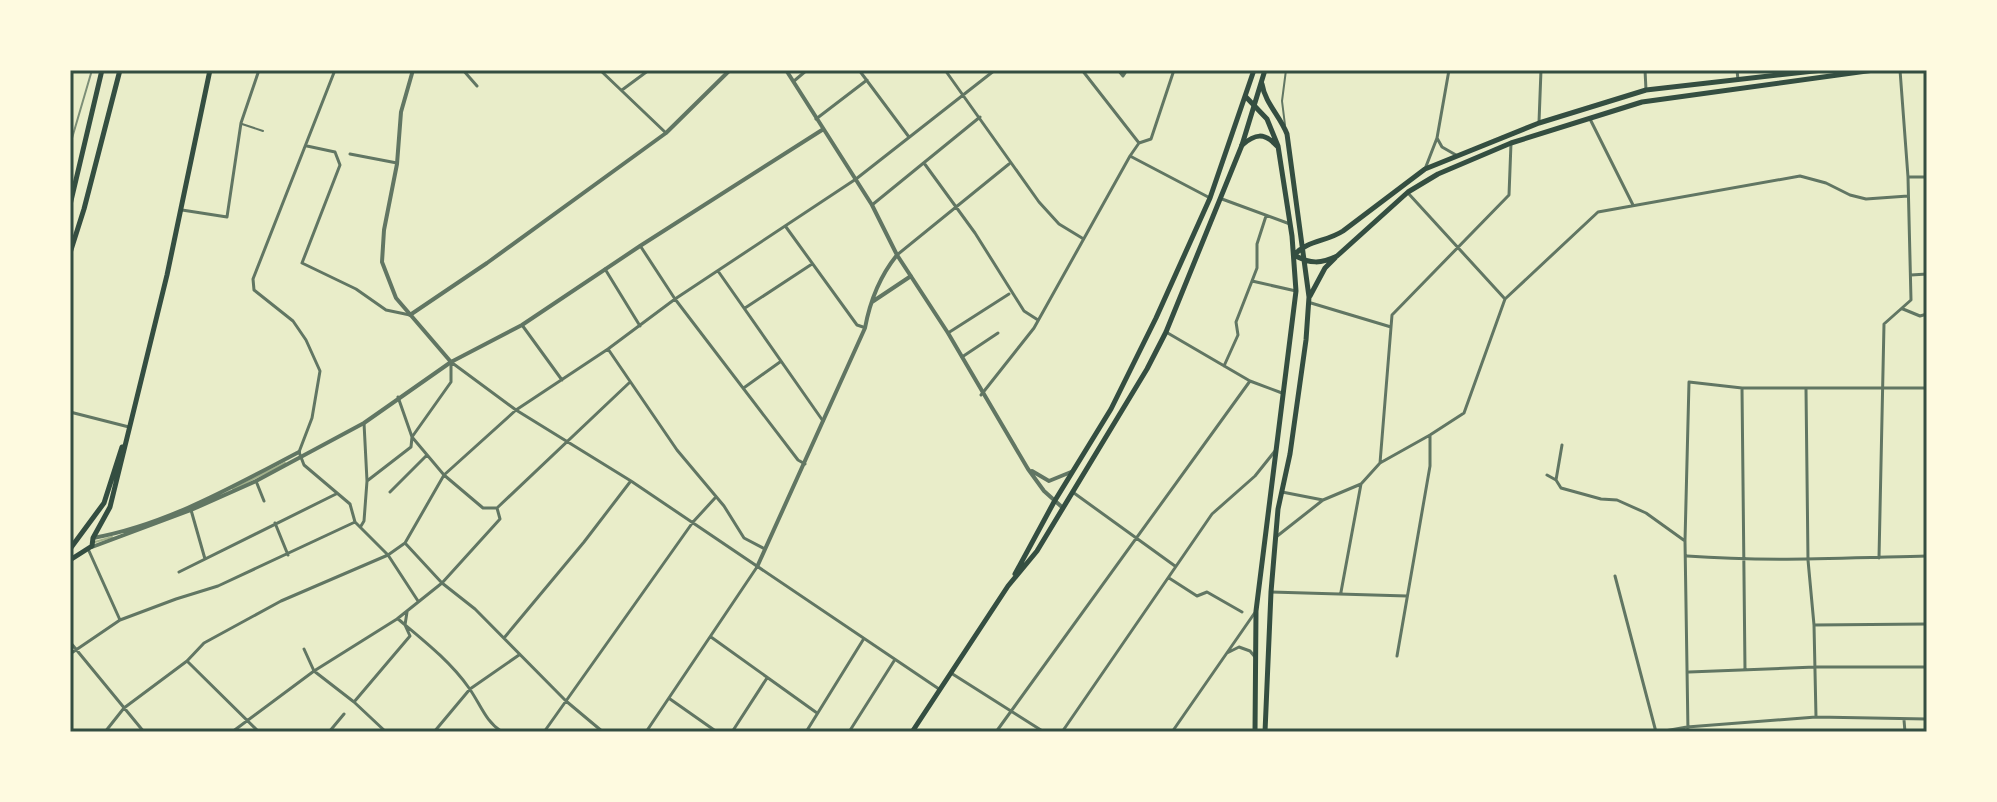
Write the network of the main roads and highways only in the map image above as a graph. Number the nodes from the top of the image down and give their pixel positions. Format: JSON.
{"nodes":[{"id":1,"x":102,"y":70,"type":"edge"},
{"id":2,"x":120,"y":70,"type":"edge"},
{"id":3,"x":210,"y":70,"type":"edge"},
{"id":4,"x":1254,"y":70,"type":"edge"},
{"id":5,"x":1265,"y":70,"type":"edge"},
{"id":6,"x":1823,"y":70,"type":"edge"},
{"id":7,"x":1874,"y":70,"type":"edge"},
{"id":8,"x":1262,"y":81,"type":"junction"},
{"id":9,"x":1246,"y":97,"type":"junction"},
{"id":10,"x":1257,"y":98,"type":"junction"},
{"id":11,"x":1271,"y":106,"type":"junction"},
{"id":12,"x":1254,"y":108,"type":"junction"},
{"id":13,"x":1242,"y":145,"type":"junction"},
{"id":14,"x":1278,"y":146,"type":"junction"},
{"id":15,"x":70,"y":205,"type":"edge"},
{"id":16,"x":1301,"y":232,"type":"junction"},
{"id":17,"x":1312,"y":242,"type":"junction"},
{"id":18,"x":1303,"y":245,"type":"junction"},
{"id":19,"x":70,"y":253,"type":"edge"},
{"id":20,"x":1294,"y":255,"type":"junction"},
{"id":21,"x":1337,"y":256,"type":"junction"},
{"id":22,"x":1305,"y":261,"type":"junction"},
{"id":23,"x":1309,"y":300,"type":"junction"},
{"id":24,"x":129,"y":427,"type":"junction"},
{"id":25,"x":82,"y":533,"type":"junction"},
{"id":26,"x":93,"y":538,"type":"junction"},
{"id":27,"x":76,"y":541,"type":"junction"},
{"id":28,"x":87,"y":548,"type":"junction"},
{"id":29,"x":70,"y":549,"type":"edge"},
{"id":30,"x":70,"y":560,"type":"edge"},
{"id":31,"x":1008,"y":586,"type":"junction"},
{"id":32,"x":912,"y":732,"type":"edge"},
{"id":33,"x":1255,"y":732,"type":"edge"},
{"id":34,"x":1265,"y":732,"type":"edge"}],
"edges":[{"from":1,"to":15,"type":"main road"},
{"from":2,"to":19,"type":"main road"},
{"from":3,"to":24,"type":"main road"},
{"from":4,"to":9,"type":"main road"},
{"from":5,"to":8,"type":"main road"},
{"from":6,"to":17,"type":"main road"},
{"from":7,"to":21,"type":"main road"},
{"from":8,"to":10,"type":"main road"},
{"from":8,"to":11,"type":"main road"},
{"from":9,"to":10,"type":"main road"},
{"from":9,"to":12,"type":"main road"},
{"from":9,"to":31,"type":"main road"},
{"from":10,"to":11,"type":"main road"},
{"from":10,"to":12,"type":"main road"},
{"from":11,"to":16,"type":"main road"},
{"from":12,"to":13,"type":"main road"},
{"from":12,"to":14,"type":"main road"},
{"from":13,"to":14,"type":"main road"},
{"from":13,"to":31,"type":"main road"},
{"from":14,"to":20,"type":"main road"},
{"from":16,"to":17,"type":"main road"},
{"from":16,"to":18,"type":"main road"},
{"from":17,"to":18,"type":"main road"},
{"from":18,"to":20,"type":"main road"},
{"from":18,"to":22,"type":"main road"},
{"from":20,"to":22,"type":"main road"},
{"from":20,"to":33,"type":"main road"},
{"from":21,"to":22,"type":"main road"},
{"from":21,"to":23,"type":"main road"},
{"from":22,"to":23,"type":"main road"},
{"from":23,"to":34,"type":"main road"},
{"from":24,"to":25,"type":"main road"},
{"from":24,"to":26,"type":"main road"},
{"from":25,"to":26,"type":"main road"},
{"from":25,"to":27,"type":"main road"},
{"from":26,"to":28,"type":"main road"},
{"from":27,"to":28,"type":"main road"},
{"from":27,"to":29,"type":"main road"},
{"from":28,"to":30,"type":"main road"},
{"from":31,"to":32,"type":"main road"}]}
